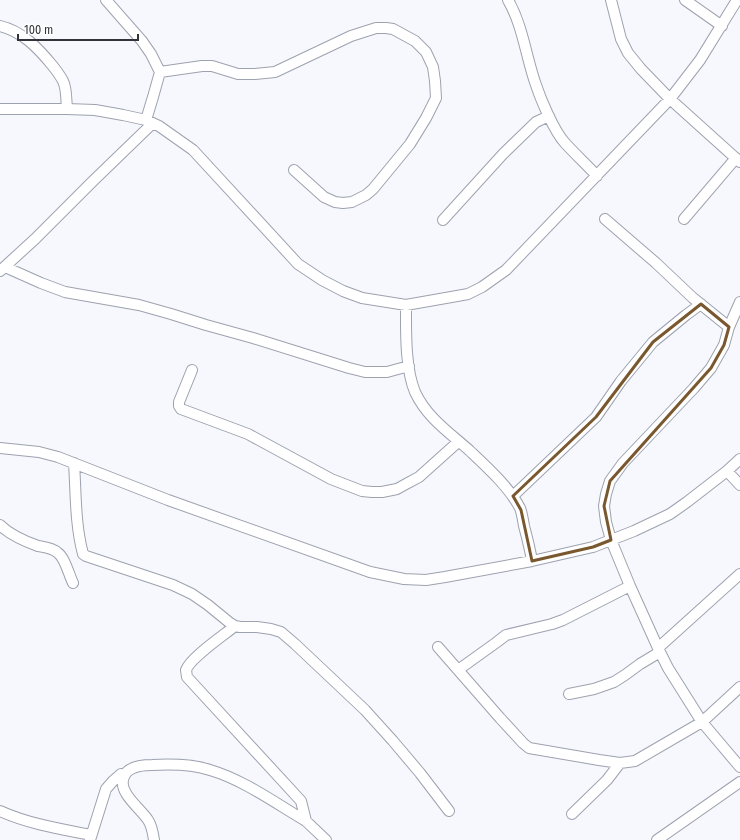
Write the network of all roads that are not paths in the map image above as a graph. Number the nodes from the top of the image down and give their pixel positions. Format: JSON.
{"nodes":[{"id":1,"x":106,"y":0,"type":"edge"},
{"id":2,"x":508,"y":0,"type":"edge"},
{"id":3,"x":611,"y":0,"type":"edge"},
{"id":4,"x":684,"y":0,"type":"edge"},
{"id":5,"x":737,"y":0,"type":"edge"},
{"id":6,"x":0,"y":26,"type":"edge"},
{"id":7,"x":722,"y":26,"type":"junction"},
{"id":8,"x":160,"y":72,"type":"junction"},
{"id":9,"x":670,"y":99,"type":"junction"},
{"id":10,"x":0,"y":109,"type":"edge"},
{"id":11,"x":67,"y":109,"type":"junction"},
{"id":12,"x":549,"y":116,"type":"junction"},
{"id":13,"x":149,"y":122,"type":"junction"},
{"id":14,"x":739,"y":161,"type":"edge"},
{"id":15,"x":294,"y":170,"type":"dead end"},
{"id":16,"x":598,"y":176,"type":"junction"},
{"id":17,"x":605,"y":219,"type":"dead end"},
{"id":18,"x":684,"y":219,"type":"dead end"},
{"id":19,"x":443,"y":220,"type":"dead end"},
{"id":20,"x":3,"y":266,"type":"edge"},
{"id":21,"x":740,"y":302,"type":"edge"},
{"id":22,"x":701,"y":304,"type":"junction"},
{"id":23,"x":406,"y":305,"type":"junction"},
{"id":24,"x":729,"y":327,"type":"junction"},
{"id":25,"x":409,"y":366,"type":"junction"},
{"id":26,"x":192,"y":370,"type":"dead end"},
{"id":27,"x":458,"y":442,"type":"junction"},
{"id":28,"x":0,"y":448,"type":"edge"},
{"id":29,"x":740,"y":459,"type":"edge"},
{"id":30,"x":74,"y":463,"type":"junction"},
{"id":31,"x":727,"y":470,"type":"junction"},
{"id":32,"x":740,"y":485,"type":"edge"},
{"id":33,"x":513,"y":496,"type":"junction"},
{"id":34,"x":0,"y":525,"type":"edge"},
{"id":35,"x":611,"y":540,"type":"junction"},
{"id":36,"x":532,"y":561,"type":"junction"},
{"id":37,"x":740,"y":574,"type":"edge"},
{"id":38,"x":73,"y":583,"type":"dead end"},
{"id":39,"x":630,"y":586,"type":"junction"},
{"id":40,"x":235,"y":626,"type":"junction"},
{"id":41,"x":438,"y":647,"type":"dead end"},
{"id":42,"x":659,"y":650,"type":"junction"},
{"id":43,"x":458,"y":670,"type":"junction"},
{"id":44,"x":740,"y":687,"type":"edge"},
{"id":45,"x":569,"y":694,"type":"dead end"},
{"id":46,"x":702,"y":722,"type":"junction"},
{"id":47,"x":620,"y":763,"type":"junction"},
{"id":48,"x":740,"y":767,"type":"edge"},
{"id":49,"x":125,"y":775,"type":"junction"},
{"id":50,"x":740,"y":782,"type":"edge"},
{"id":51,"x":0,"y":811,"type":"edge"},
{"id":52,"x":449,"y":811,"type":"dead end"},
{"id":53,"x":572,"y":814,"type":"dead end"},
{"id":54,"x":306,"y":821,"type":"junction"},
{"id":55,"x":90,"y":837,"type":"edge"},
{"id":56,"x":154,"y":840,"type":"edge"},
{"id":57,"x":326,"y":840,"type":"edge"},
{"id":58,"x":657,"y":840,"type":"edge"}],
"edges":[{"from":1,"to":8,"type":"street"},
{"from":2,"to":12,"type":"street"},
{"from":3,"to":9,"type":"street"},
{"from":4,"to":7,"type":"street"},
{"from":5,"to":7,"type":"street"},
{"from":6,"to":11,"type":"street"},
{"from":7,"to":9,"type":"street"},
{"from":8,"to":13,"type":"street"},
{"from":8,"to":15,"type":"street"},
{"from":9,"to":14,"type":"street"},
{"from":9,"to":16,"type":"street"},
{"from":10,"to":11,"type":"street"},
{"from":11,"to":13,"type":"street"},
{"from":12,"to":16,"type":"street"},
{"from":12,"to":19,"type":"street"},
{"from":13,"to":20,"type":"street"},
{"from":13,"to":23,"type":"street"},
{"from":14,"to":18,"type":"street"},
{"from":16,"to":23,"type":"street"},
{"from":17,"to":22,"type":"street"},
{"from":20,"to":25,"type":"street"},
{"from":21,"to":24,"type":"street"},
{"from":22,"to":24,"type":"street"},
{"from":22,"to":33,"type":"street"},
{"from":23,"to":25,"type":"street"},
{"from":24,"to":35,"type":"street"},
{"from":25,"to":27,"type":"street"},
{"from":26,"to":27,"type":"street"},
{"from":27,"to":33,"type":"street"},
{"from":28,"to":30,"type":"street"},
{"from":29,"to":31,"type":"street"},
{"from":30,"to":36,"type":"street"},
{"from":30,"to":40,"type":"street"},
{"from":31,"to":32,"type":"street"},
{"from":31,"to":35,"type":"street"},
{"from":33,"to":36,"type":"street"},
{"from":34,"to":38,"type":"street"},
{"from":35,"to":36,"type":"street"},
{"from":35,"to":39,"type":"street"},
{"from":37,"to":42,"type":"street"},
{"from":39,"to":42,"type":"street"},
{"from":39,"to":43,"type":"street"},
{"from":40,"to":52,"type":"street"},
{"from":40,"to":54,"type":"street"},
{"from":41,"to":43,"type":"street"},
{"from":42,"to":45,"type":"street"},
{"from":42,"to":46,"type":"street"},
{"from":43,"to":47,"type":"street"},
{"from":44,"to":46,"type":"street"},
{"from":46,"to":47,"type":"street"},
{"from":46,"to":48,"type":"street"},
{"from":47,"to":53,"type":"street"},
{"from":49,"to":54,"type":"street"},
{"from":49,"to":55,"type":"street"},
{"from":49,"to":56,"type":"street"},
{"from":50,"to":58,"type":"street"},
{"from":51,"to":55,"type":"street"},
{"from":54,"to":57,"type":"street"}]}
